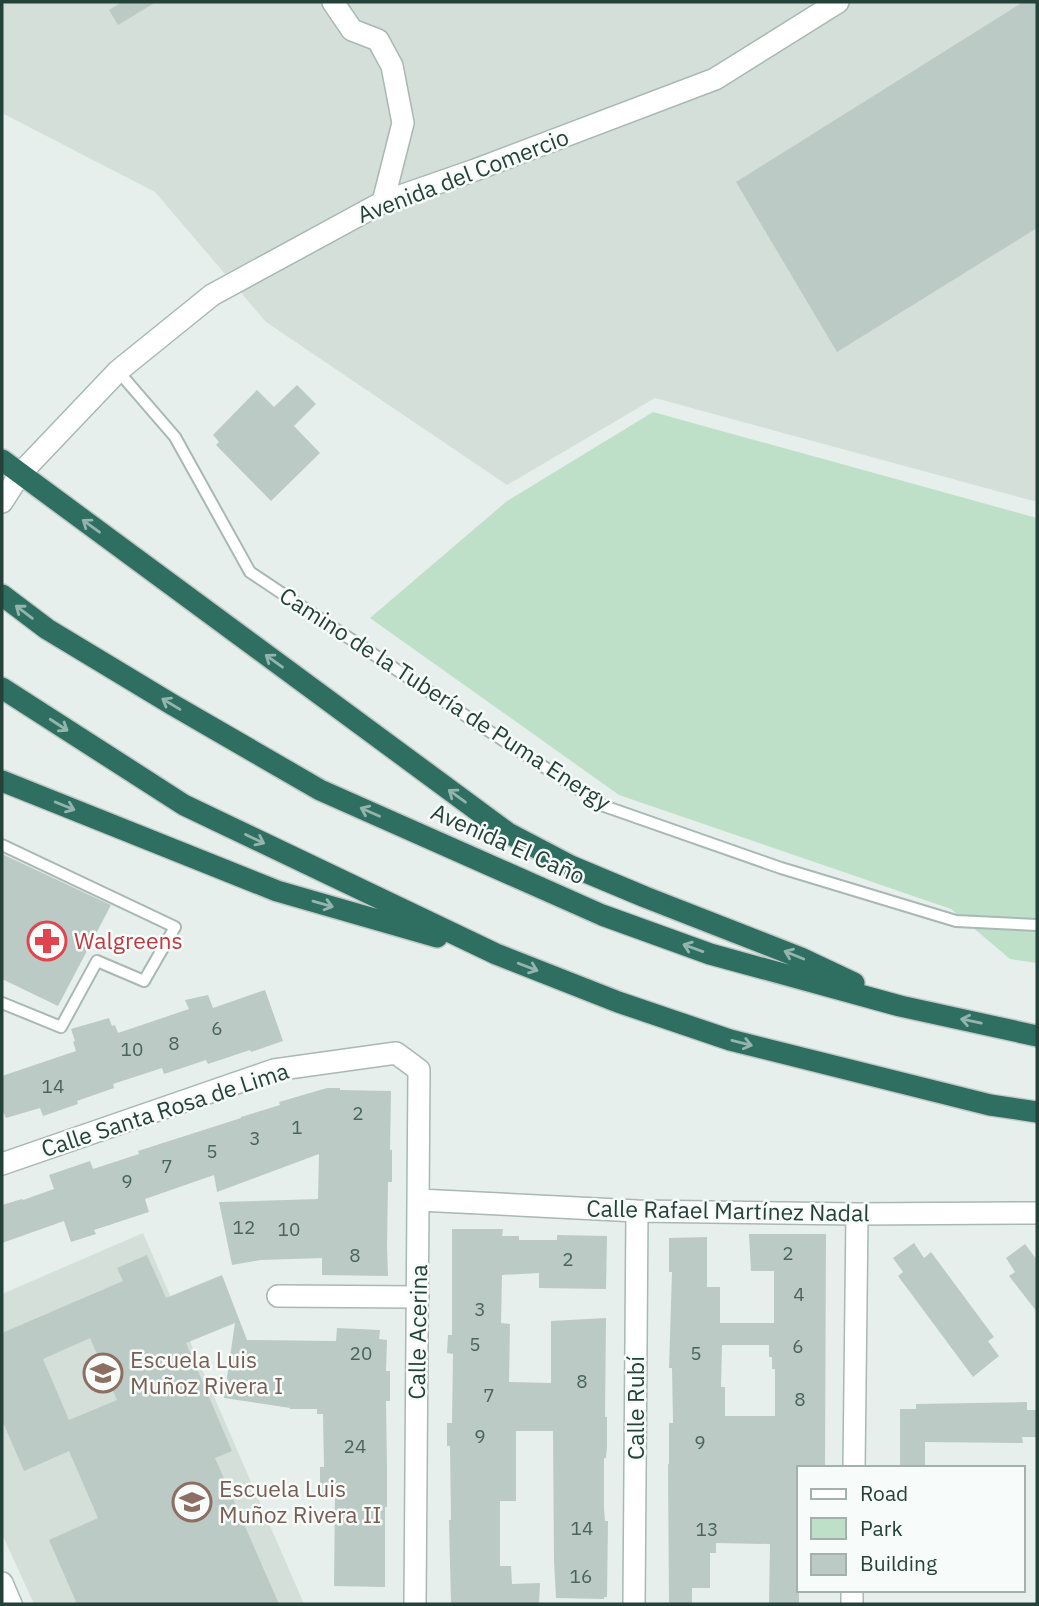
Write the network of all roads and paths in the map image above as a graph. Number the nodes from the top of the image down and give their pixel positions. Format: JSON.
{"nodes":[{"id":1,"x":333,"y":2,"type":"edge"},
{"id":2,"x":838,"y":2,"type":"edge"},
{"id":3,"x":383,"y":202,"type":"junction"},
{"id":4,"x":118,"y":370,"type":"junction"},
{"id":5,"x":2,"y":460,"type":"edge"},
{"id":6,"x":20,"y":474,"type":"junction"},
{"id":7,"x":2,"y":502,"type":"edge"},
{"id":8,"x":2,"y":595,"type":"edge"},
{"id":9,"x":2,"y":688,"type":"edge"},
{"id":10,"x":2,"y":780,"type":"edge"},
{"id":11,"x":2,"y":845,"type":"edge"},
{"id":12,"x":1037,"y":925,"type":"edge"},
{"id":13,"x":496,"y":954,"type":"junction"},
{"id":14,"x":2,"y":1003,"type":"edge"},
{"id":15,"x":900,"y":1006,"type":"junction"},
{"id":16,"x":1037,"y":1036,"type":"edge"},
{"id":17,"x":410,"y":1063,"type":"joint"},
{"id":18,"x":1037,"y":1112,"type":"edge"},
{"id":19,"x":2,"y":1164,"type":"edge"},
{"id":20,"x":419,"y":1200,"type":"junction"},
{"id":21,"x":637,"y":1211,"type":"junction"},
{"id":22,"x":1037,"y":1213,"type":"edge"},
{"id":23,"x":857,"y":1214,"type":"junction"},
{"id":24,"x":278,"y":1296,"type":"dead end"},
{"id":25,"x":418,"y":1297,"type":"junction"},
{"id":26,"x":854,"y":1466,"type":"edge"},
{"id":27,"x":2,"y":1583,"type":"edge"},
{"id":28,"x":11,"y":1604,"type":"edge"},
{"id":29,"x":415,"y":1604,"type":"edge"},
{"id":30,"x":634,"y":1604,"type":"edge"}],
"edges":[{"from":1,"to":3,"type":"street"},
{"from":2,"to":3,"type":"street","name":"Avenida del Comercio"},
{"from":3,"to":4,"type":"street","name":"Avenida del Comercio"},
{"from":4,"to":6,"type":"street","name":"Avenida del Comercio"},
{"from":4,"to":12,"type":"lane","name":"Camino de la Tubería de Puma Energy"},
{"from":5,"to":6,"type":"highway"},
{"from":6,"to":7,"type":"street","name":"Avenida del Comercio"},
{"from":15,"to":6,"type":"highway","one_way":true},
{"from":15,"to":8,"type":"highway","name":"Avenida El Caño","one_way":true},
{"from":9,"to":13,"type":"highway","one_way":true},
{"from":10,"to":13,"type":"highway","one_way":true},
{"from":11,"to":14,"type":"lane"},
{"from":13,"to":18,"type":"highway","one_way":true},
{"from":16,"to":15,"type":"highway","name":"Avenida El Caño","one_way":true},
{"from":17,"to":19,"type":"street","name":"Calle Santa Rosa de Lima"},
{"from":17,"to":20,"type":"street","name":"Calle Acerina"},
{"from":20,"to":21,"type":"street","name":"Calle Rafael Martínez Nadal"},
{"from":20,"to":25,"type":"street","name":"Calle Acerina"},
{"from":21,"to":23,"type":"street","name":"Calle Rafael Martínez Nadal"},
{"from":21,"to":30,"type":"street","name":"Calle Rubí"},
{"from":22,"to":23,"type":"street","name":"Calle Rafael Martínez Nadal"},
{"from":23,"to":26,"type":"street"},
{"from":24,"to":25,"type":"street"},
{"from":25,"to":29,"type":"street","name":"Calle Acerina"},
{"from":27,"to":28,"type":"street"}]}
